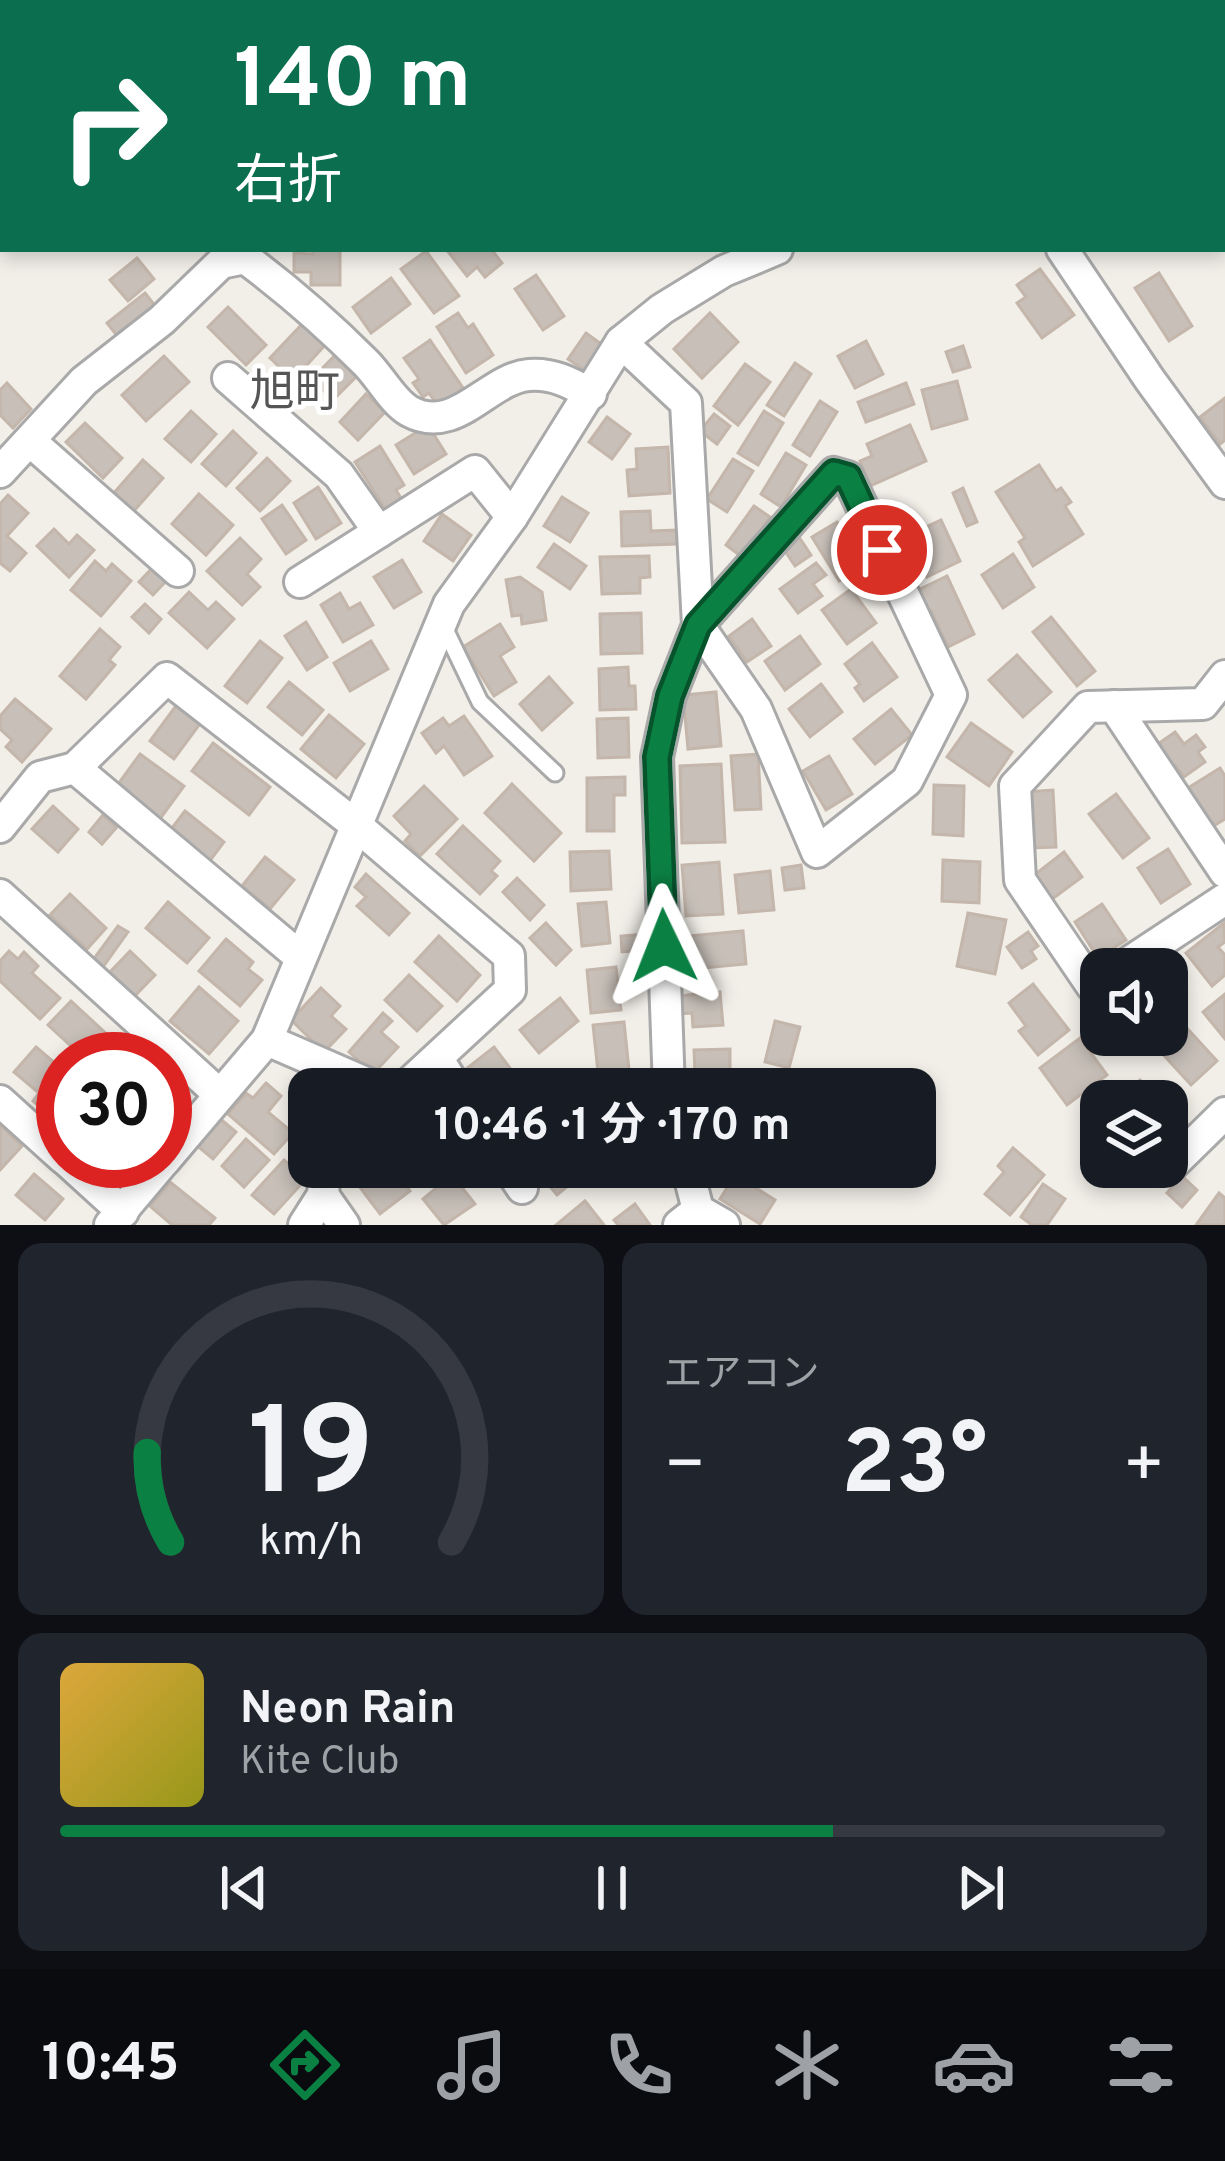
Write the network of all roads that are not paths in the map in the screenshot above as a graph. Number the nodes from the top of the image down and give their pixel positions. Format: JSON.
{"nodes":[{"id":1,"x":771,"y":252,"type":"edge"},
{"id":2,"x":1064,"y":252,"type":"edge"},
{"id":3,"x":621,"y":342,"type":"junction"},
{"id":4,"x":228,"y":379,"type":"dead end"},
{"id":5,"x":591,"y":394,"type":"junction"},
{"id":6,"x":30,"y":441,"type":"junction"},
{"id":7,"x":0,"y":472,"type":"edge"},
{"id":8,"x":1225,"y":483,"type":"edge"},
{"id":9,"x":512,"y":517,"type":"junction"},
{"id":10,"x":379,"y":532,"type":"junction"},
{"id":11,"x":178,"y":571,"type":"dead end"},
{"id":12,"x":301,"y":581,"type":"dead end"},
{"id":13,"x":442,"y":621,"type":"junction"},
{"id":14,"x":698,"y":625,"type":"junction"},
{"id":15,"x":1225,"y":676,"type":"edge"},
{"id":16,"x":1114,"y":706,"type":"junction"},
{"id":17,"x":75,"y":767,"type":"junction"},
{"id":18,"x":555,"y":773,"type":"dead end"},
{"id":19,"x":357,"y":826,"type":"junction"},
{"id":20,"x":0,"y":827,"type":"edge"},
{"id":21,"x":1225,"y":872,"type":"edge"},
{"id":22,"x":0,"y":895,"type":"edge"},
{"id":23,"x":1225,"y":899,"type":"edge"},
{"id":24,"x":1151,"y":948,"type":"edge"},
{"id":25,"x":299,"y":956,"type":"junction"},
{"id":26,"x":1080,"y":968,"type":"edge"},
{"id":27,"x":267,"y":1040,"type":"junction"},
{"id":28,"x":439,"y":1060,"type":"junction"},
{"id":29,"x":332,"y":1068,"type":"edge"},
{"id":30,"x":429,"y":1068,"type":"edge"},
{"id":31,"x":444,"y":1068,"type":"edge"},
{"id":32,"x":668,"y":1068,"type":"edge"},
{"id":33,"x":219,"y":1094,"type":"junction"},
{"id":34,"x":0,"y":1101,"type":"edge"},
{"id":35,"x":1225,"y":1113,"type":"edge"},
{"id":36,"x":192,"y":1127,"type":"edge"},
{"id":37,"x":36,"y":1133,"type":"edge"},
{"id":38,"x":1188,"y":1149,"type":"edge"},
{"id":39,"x":90,"y":1188,"type":"edge"},
{"id":40,"x":141,"y":1188,"type":"edge"},
{"id":41,"x":321,"y":1188,"type":"edge"},
{"id":42,"x":327,"y":1188,"type":"edge"},
{"id":43,"x":693,"y":1188,"type":"edge"},
{"id":44,"x":116,"y":1218,"type":"edge"},
{"id":45,"x":701,"y":1220,"type":"edge"},
{"id":46,"x":304,"y":1225,"type":"edge"},
{"id":47,"x":344,"y":1225,"type":"edge"}],
"edges":[{"from":1,"to":3,"type":"street"},
{"from":2,"to":8,"type":"street"},
{"from":3,"to":5,"type":"street"},
{"from":3,"to":14,"type":"street"},
{"from":4,"to":10,"type":"street"},
{"from":5,"to":6,"type":"street"},
{"from":5,"to":9,"type":"street"},
{"from":6,"to":7,"type":"street"},
{"from":6,"to":11,"type":"street"},
{"from":9,"to":10,"type":"street"},
{"from":9,"to":13,"type":"street"},
{"from":10,"to":12,"type":"street"},
{"from":13,"to":18,"type":"lane"},
{"from":13,"to":19,"type":"street"},
{"from":14,"to":14,"type":"street"},
{"from":14,"to":32,"type":"street"},
{"from":15,"to":16,"type":"street"},
{"from":16,"to":21,"type":"street"},
{"from":16,"to":26,"type":"street"},
{"from":17,"to":19,"type":"street"},
{"from":17,"to":20,"type":"street"},
{"from":17,"to":25,"type":"street"},
{"from":19,"to":25,"type":"street"},
{"from":19,"to":28,"type":"street"},
{"from":22,"to":33,"type":"street"},
{"from":23,"to":24,"type":"street"},
{"from":25,"to":27,"type":"street"},
{"from":27,"to":29,"type":"street"},
{"from":27,"to":33,"type":"street"},
{"from":28,"to":30,"type":"street"},
{"from":28,"to":31,"type":"street"},
{"from":33,"to":36,"type":"street"},
{"from":34,"to":37,"type":"street"},
{"from":35,"to":38,"type":"street"},
{"from":39,"to":44,"type":"street"},
{"from":40,"to":44,"type":"street"},
{"from":41,"to":46,"type":"street"},
{"from":42,"to":47,"type":"street"},
{"from":43,"to":45,"type":"street"}]}
